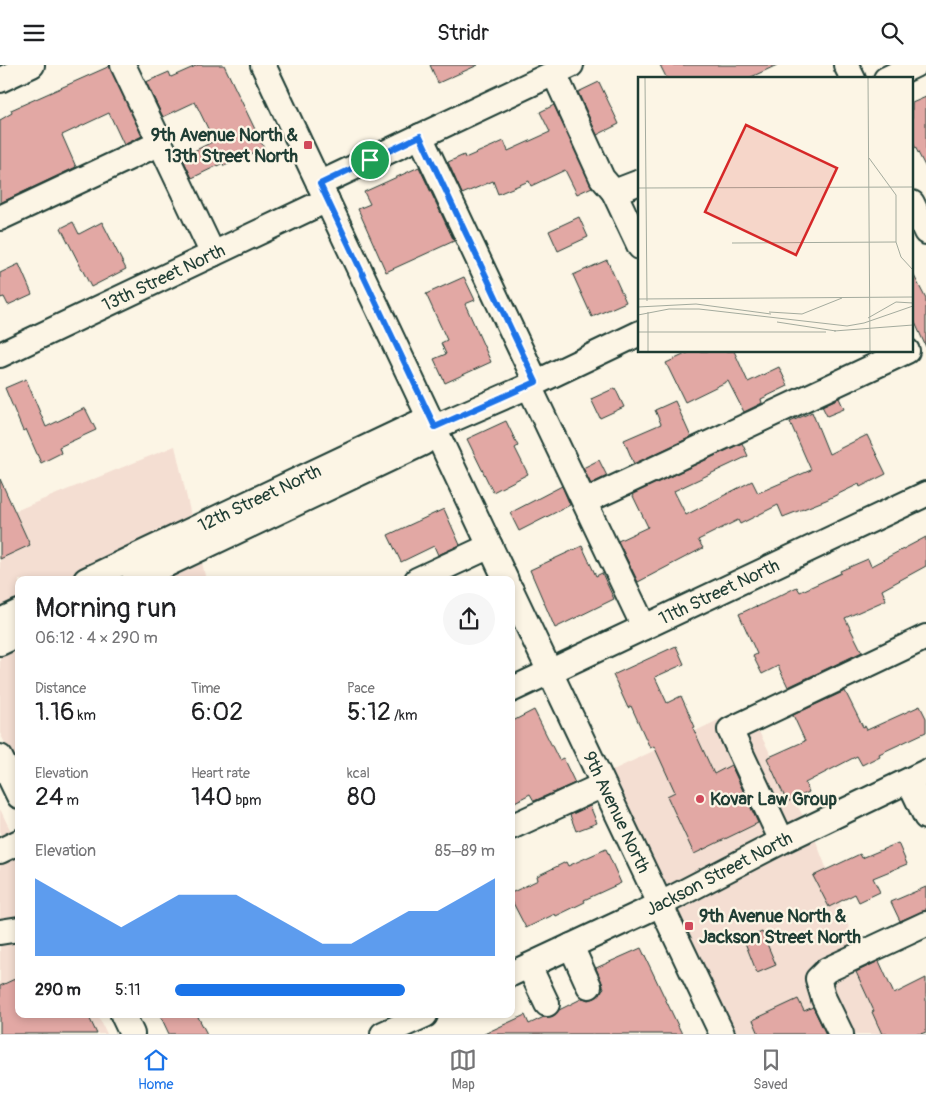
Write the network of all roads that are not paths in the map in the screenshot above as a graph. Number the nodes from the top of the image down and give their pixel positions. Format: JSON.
{"nodes":[{"id":1,"x":32,"y":65,"type":"edge"},
{"id":2,"x":123,"y":65,"type":"edge"},
{"id":3,"x":263,"y":65,"type":"edge"},
{"id":4,"x":846,"y":65,"type":"edge"},
{"id":5,"x":915,"y":65,"type":"edge"},
{"id":6,"x":562,"y":69,"type":"edge"},
{"id":7,"x":852,"y":77,"type":"edge"},
{"id":8,"x":890,"y":77,"type":"edge"},
{"id":9,"x":0,"y":80,"type":"edge"},
{"id":10,"x":420,"y":136,"type":"junction"},
{"id":11,"x":160,"y":143,"type":"junction"},
{"id":12,"x":638,"y":183,"type":"edge"},
{"id":13,"x":323,"y":192,"type":"junction"},
{"id":14,"x":614,"y":192,"type":"junction"},
{"id":15,"x":926,"y":198,"type":"edge"},
{"id":16,"x":914,"y":203,"type":"edge"},
{"id":17,"x":914,"y":208,"type":"edge"},
{"id":18,"x":0,"y":218,"type":"edge"},
{"id":19,"x":926,"y":232,"type":"edge"},
{"id":20,"x":638,"y":243,"type":"edge"},
{"id":21,"x":213,"y":254,"type":"junction"},
{"id":22,"x":638,"y":334,"type":"edge"},
{"id":23,"x":926,"y":342,"type":"edge"},
{"id":24,"x":914,"y":348,"type":"edge"},
{"id":25,"x":902,"y":353,"type":"edge"},
{"id":26,"x":0,"y":355,"type":"edge"},
{"id":27,"x":533,"y":384,"type":"junction"},
{"id":28,"x":435,"y":427,"type":"junction"},
{"id":29,"x":926,"y":494,"type":"edge"},
{"id":30,"x":586,"y":501,"type":"junction"},
{"id":31,"x":490,"y":546,"type":"junction"},
{"id":32,"x":94,"y":576,"type":"edge"},
{"id":33,"x":142,"y":576,"type":"edge"},
{"id":34,"x":426,"y":576,"type":"edge"},
{"id":35,"x":504,"y":576,"type":"edge"},
{"id":36,"x":515,"y":598,"type":"edge"},
{"id":37,"x":15,"y":614,"type":"edge"},
{"id":38,"x":0,"y":621,"type":"edge"},
{"id":39,"x":644,"y":627,"type":"junction"},
{"id":40,"x":15,"y":636,"type":"edge"},
{"id":41,"x":926,"y":637,"type":"edge"},
{"id":42,"x":0,"y":643,"type":"edge"},
{"id":43,"x":550,"y":671,"type":"junction"},
{"id":44,"x":515,"y":688,"type":"edge"},
{"id":45,"x":8,"y":764,"type":"edge"},
{"id":46,"x":917,"y":777,"type":"edge"},
{"id":47,"x":15,"y":784,"type":"edge"},
{"id":48,"x":603,"y":785,"type":"junction"},
{"id":49,"x":926,"y":817,"type":"edge"},
{"id":50,"x":515,"y":825,"type":"edge"},
{"id":51,"x":782,"y":841,"type":"junction"},
{"id":52,"x":15,"y":844,"type":"edge"},
{"id":53,"x":0,"y":851,"type":"edge"},
{"id":54,"x":661,"y":904,"type":"junction"},
{"id":55,"x":926,"y":924,"type":"edge"},
{"id":56,"x":15,"y":930,"type":"edge"},
{"id":57,"x":0,"y":932,"type":"edge"},
{"id":58,"x":571,"y":946,"type":"junction"},
{"id":59,"x":520,"y":970,"type":"edge"},
{"id":60,"x":589,"y":986,"type":"dead end"},
{"id":61,"x":547,"y":1004,"type":"dead end"},
{"id":62,"x":124,"y":1018,"type":"edge"},
{"id":63,"x":414,"y":1024,"type":"edge"},
{"id":64,"x":132,"y":1034,"type":"edge"},
{"id":65,"x":383,"y":1034,"type":"edge"},
{"id":66,"x":722,"y":1034,"type":"edge"},
{"id":67,"x":841,"y":1034,"type":"edge"}],
"edges":[{"from":1,"to":9,"type":"street"},
{"from":2,"to":11,"type":"street"},
{"from":3,"to":13,"type":"street"},
{"from":4,"to":7,"type":"street"},
{"from":5,"to":8,"type":"street"},
{"from":6,"to":10,"type":"street","name":"13th Street North"},
{"from":6,"to":14,"type":"street"},
{"from":10,"to":13,"type":"street","name":"13th Street North"},
{"from":10,"to":27,"type":"street"},
{"from":11,"to":18,"type":"street"},
{"from":11,"to":21,"type":"street"},
{"from":12,"to":14,"type":"street"},
{"from":13,"to":21,"type":"street","name":"13th Street North"},
{"from":13,"to":28,"type":"street"},
{"from":14,"to":20,"type":"street"},
{"from":15,"to":16,"type":"street"},
{"from":17,"to":19,"type":"street"},
{"from":21,"to":26,"type":"street","name":"13th Street North"},
{"from":22,"to":27,"type":"street","name":"12th Street North"},
{"from":23,"to":24,"type":"street"},
{"from":25,"to":30,"type":"street"},
{"from":27,"to":28,"type":"street","name":"12th Street North"},
{"from":27,"to":30,"type":"street"},
{"from":28,"to":31,"type":"street"},
{"from":28,"to":32,"type":"street","name":"12th Street North"},
{"from":28,"to":33,"type":"street","name":"12th Street North"},
{"from":29,"to":39,"type":"street","name":"11th Street North"},
{"from":30,"to":39,"type":"street"},
{"from":31,"to":34,"type":"street"},
{"from":31,"to":35,"type":"street"},
{"from":36,"to":43,"type":"street","name":"9th Avenue North"},
{"from":37,"to":38,"type":"street"},
{"from":39,"to":43,"type":"street","name":"11th Street North"},
{"from":40,"to":42,"type":"street"},
{"from":41,"to":51,"type":"street"},
{"from":43,"to":44,"type":"street","name":"11th Street North"},
{"from":43,"to":48,"type":"street","name":"9th Avenue North"},
{"from":45,"to":47,"type":"street"},
{"from":46,"to":49,"type":"street"},
{"from":46,"to":51,"type":"street","name":"Jackson Street North"},
{"from":48,"to":50,"type":"street"},
{"from":48,"to":54,"type":"street","name":"9th Avenue North"},
{"from":51,"to":54,"type":"street","name":"Jackson Street North"},
{"from":52,"to":53,"type":"street"},
{"from":54,"to":58,"type":"street","name":"Jackson Street North"},
{"from":54,"to":66,"type":"street","name":"9th Avenue North"},
{"from":55,"to":67,"type":"street"},
{"from":56,"to":57,"type":"street"},
{"from":58,"to":59,"type":"street","name":"Jackson Street North"},
{"from":58,"to":60,"type":"street"},
{"from":59,"to":61,"type":"street"},
{"from":62,"to":64,"type":"street"},
{"from":63,"to":65,"type":"street"}]}
